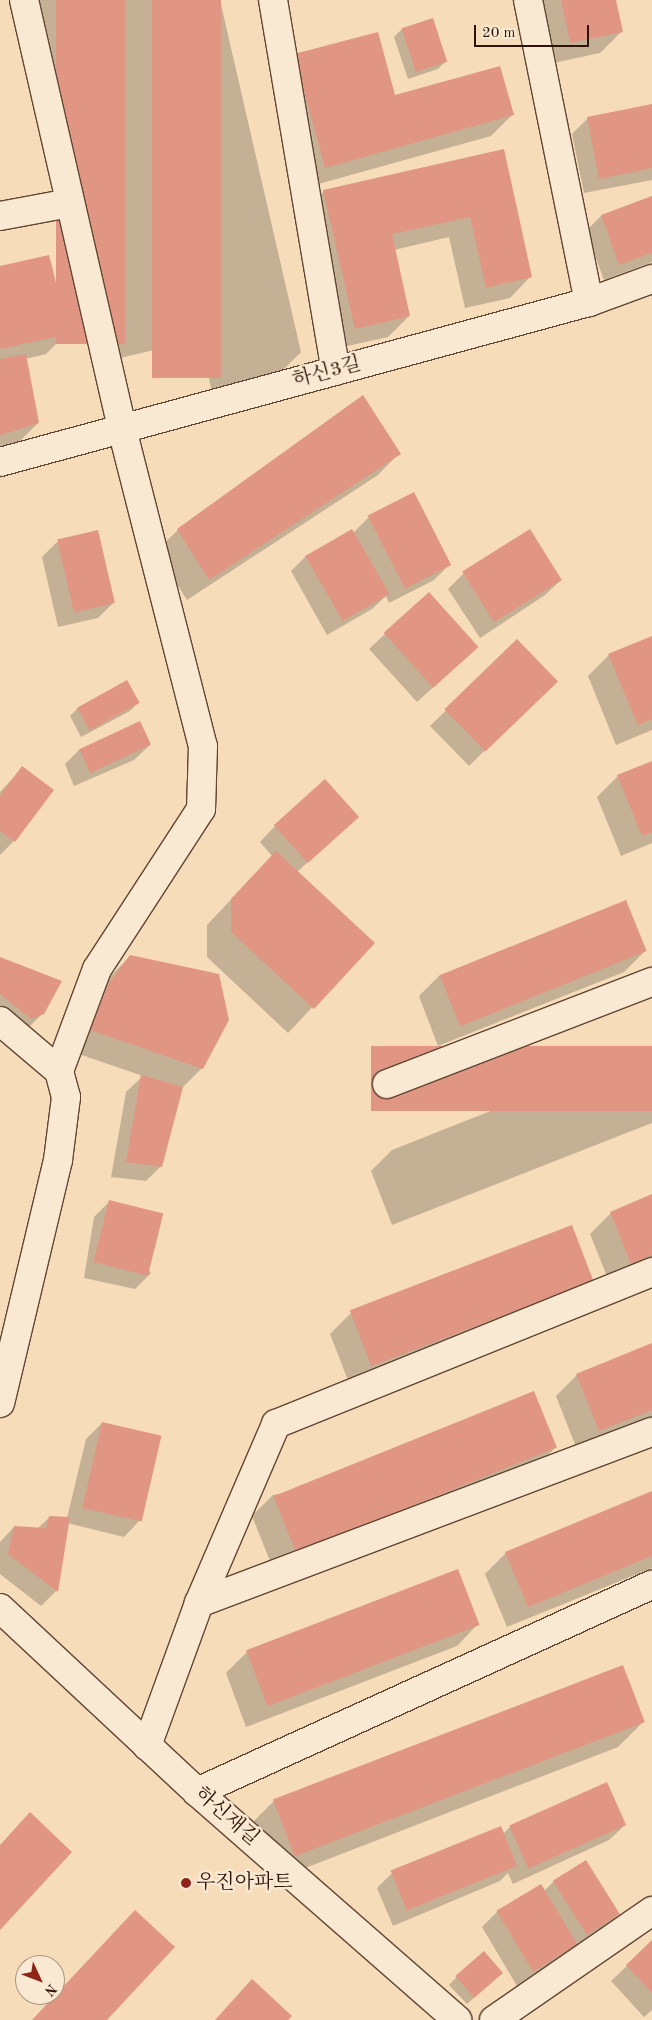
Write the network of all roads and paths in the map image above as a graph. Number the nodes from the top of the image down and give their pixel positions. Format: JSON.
{"nodes":[{"id":1,"x":24,"y":0,"type":"edge"},
{"id":2,"x":273,"y":0,"type":"edge"},
{"id":3,"x":528,"y":0,"type":"edge"},
{"id":4,"x":70,"y":203,"type":"junction"},
{"id":5,"x":0,"y":216,"type":"edge"},
{"id":6,"x":652,"y":279,"type":"edge"},
{"id":7,"x":589,"y":302,"type":"junction"},
{"id":8,"x":336,"y":371,"type":"junction"},
{"id":9,"x":122,"y":429,"type":"junction"},
{"id":10,"x":0,"y":462,"type":"edge"},
{"id":11,"x":652,"y":982,"type":"edge"},
{"id":12,"x":0,"y":1021,"type":"edge"},
{"id":13,"x":59,"y":1071,"type":"junction"},
{"id":14,"x":387,"y":1084,"type":"dead end"},
{"id":15,"x":652,"y":1272,"type":"edge"},
{"id":16,"x":0,"y":1403,"type":"edge"},
{"id":17,"x":652,"y":1432,"type":"edge"},
{"id":18,"x":652,"y":1585,"type":"edge"},
{"id":19,"x":200,"y":1602,"type":"junction"},
{"id":20,"x":0,"y":1608,"type":"edge"},
{"id":21,"x":147,"y":1746,"type":"junction"},
{"id":22,"x":197,"y":1792,"type":"junction"},
{"id":23,"x":652,"y":1911,"type":"edge"},
{"id":24,"x":457,"y":2020,"type":"edge"},
{"id":25,"x":494,"y":2020,"type":"edge"}],
"edges":[{"from":1,"to":4,"type":"street"},
{"from":2,"to":8,"type":"street"},
{"from":3,"to":7,"type":"street"},
{"from":4,"to":5,"type":"street"},
{"from":4,"to":9,"type":"street"},
{"from":6,"to":7,"type":"street","name":"하신3길"},
{"from":7,"to":8,"type":"street","name":"하신3길"},
{"from":8,"to":9,"type":"street","name":"하신3길"},
{"from":9,"to":10,"type":"street","name":"하신3길"},
{"from":9,"to":13,"type":"street"},
{"from":11,"to":14,"type":"street"},
{"from":12,"to":13,"type":"street"},
{"from":13,"to":16,"type":"street"},
{"from":15,"to":19,"type":"street"},
{"from":17,"to":19,"type":"street"},
{"from":18,"to":22,"type":"street"},
{"from":19,"to":21,"type":"street"},
{"from":20,"to":21,"type":"street","name":"하신재길"},
{"from":21,"to":22,"type":"street","name":"하신재길"},
{"from":22,"to":24,"type":"street","name":"하신재길"},
{"from":23,"to":25,"type":"street"}]}
